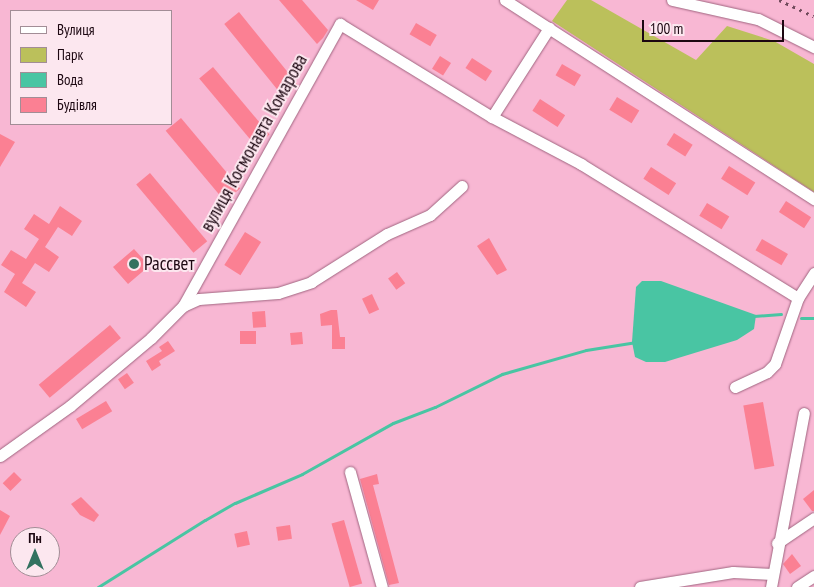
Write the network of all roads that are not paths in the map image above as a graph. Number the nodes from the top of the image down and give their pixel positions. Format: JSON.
{"nodes":[{"id":1,"x":505,"y":0,"type":"edge"},
{"id":2,"x":672,"y":0,"type":"edge"},
{"id":3,"x":549,"y":28,"type":"junction"},
{"id":4,"x":814,"y":47,"type":"edge"},
{"id":5,"x":492,"y":117,"type":"junction"},
{"id":6,"x":462,"y":186,"type":"dead end"},
{"id":7,"x":814,"y":199,"type":"edge"},
{"id":8,"x":814,"y":273,"type":"edge"},
{"id":9,"x":798,"y":298,"type":"junction"},
{"id":10,"x":183,"y":306,"type":"junction"},
{"id":11,"x":735,"y":387,"type":"dead end"},
{"id":12,"x":804,"y":413,"type":"dead end"},
{"id":13,"x":0,"y":456,"type":"edge"},
{"id":14,"x":350,"y":472,"type":"dead end"},
{"id":15,"x":814,"y":518,"type":"edge"},
{"id":16,"x":777,"y":543,"type":"junction"},
{"id":17,"x":772,"y":574,"type":"junction"},
{"id":18,"x":814,"y":576,"type":"edge"},
{"id":19,"x":382,"y":587,"type":"edge"},
{"id":20,"x":640,"y":587,"type":"edge"},
{"id":21,"x":771,"y":587,"type":"edge"},
{"id":22,"x":798,"y":587,"type":"edge"}],
"edges":[{"from":1,"to":3,"type":"street"},
{"from":2,"to":4,"type":"street"},
{"from":3,"to":5,"type":"street"},
{"from":3,"to":7,"type":"street"},
{"from":5,"to":9,"type":"street"},
{"from":5,"to":10,"type":"street","name":"вулиця Космонавта Комарова"},
{"from":6,"to":10,"type":"street","name":"вулиця Космонавта Комарова"},
{"from":8,"to":9,"type":"street"},
{"from":9,"to":11,"type":"street"},
{"from":10,"to":13,"type":"street","name":"вулиця Космонавта Комарова"},
{"from":12,"to":16,"type":"street"},
{"from":14,"to":19,"type":"street"},
{"from":15,"to":16,"type":"street"},
{"from":16,"to":17,"type":"street"},
{"from":17,"to":20,"type":"street"},
{"from":17,"to":21,"type":"street"},
{"from":18,"to":22,"type":"street"}]}
